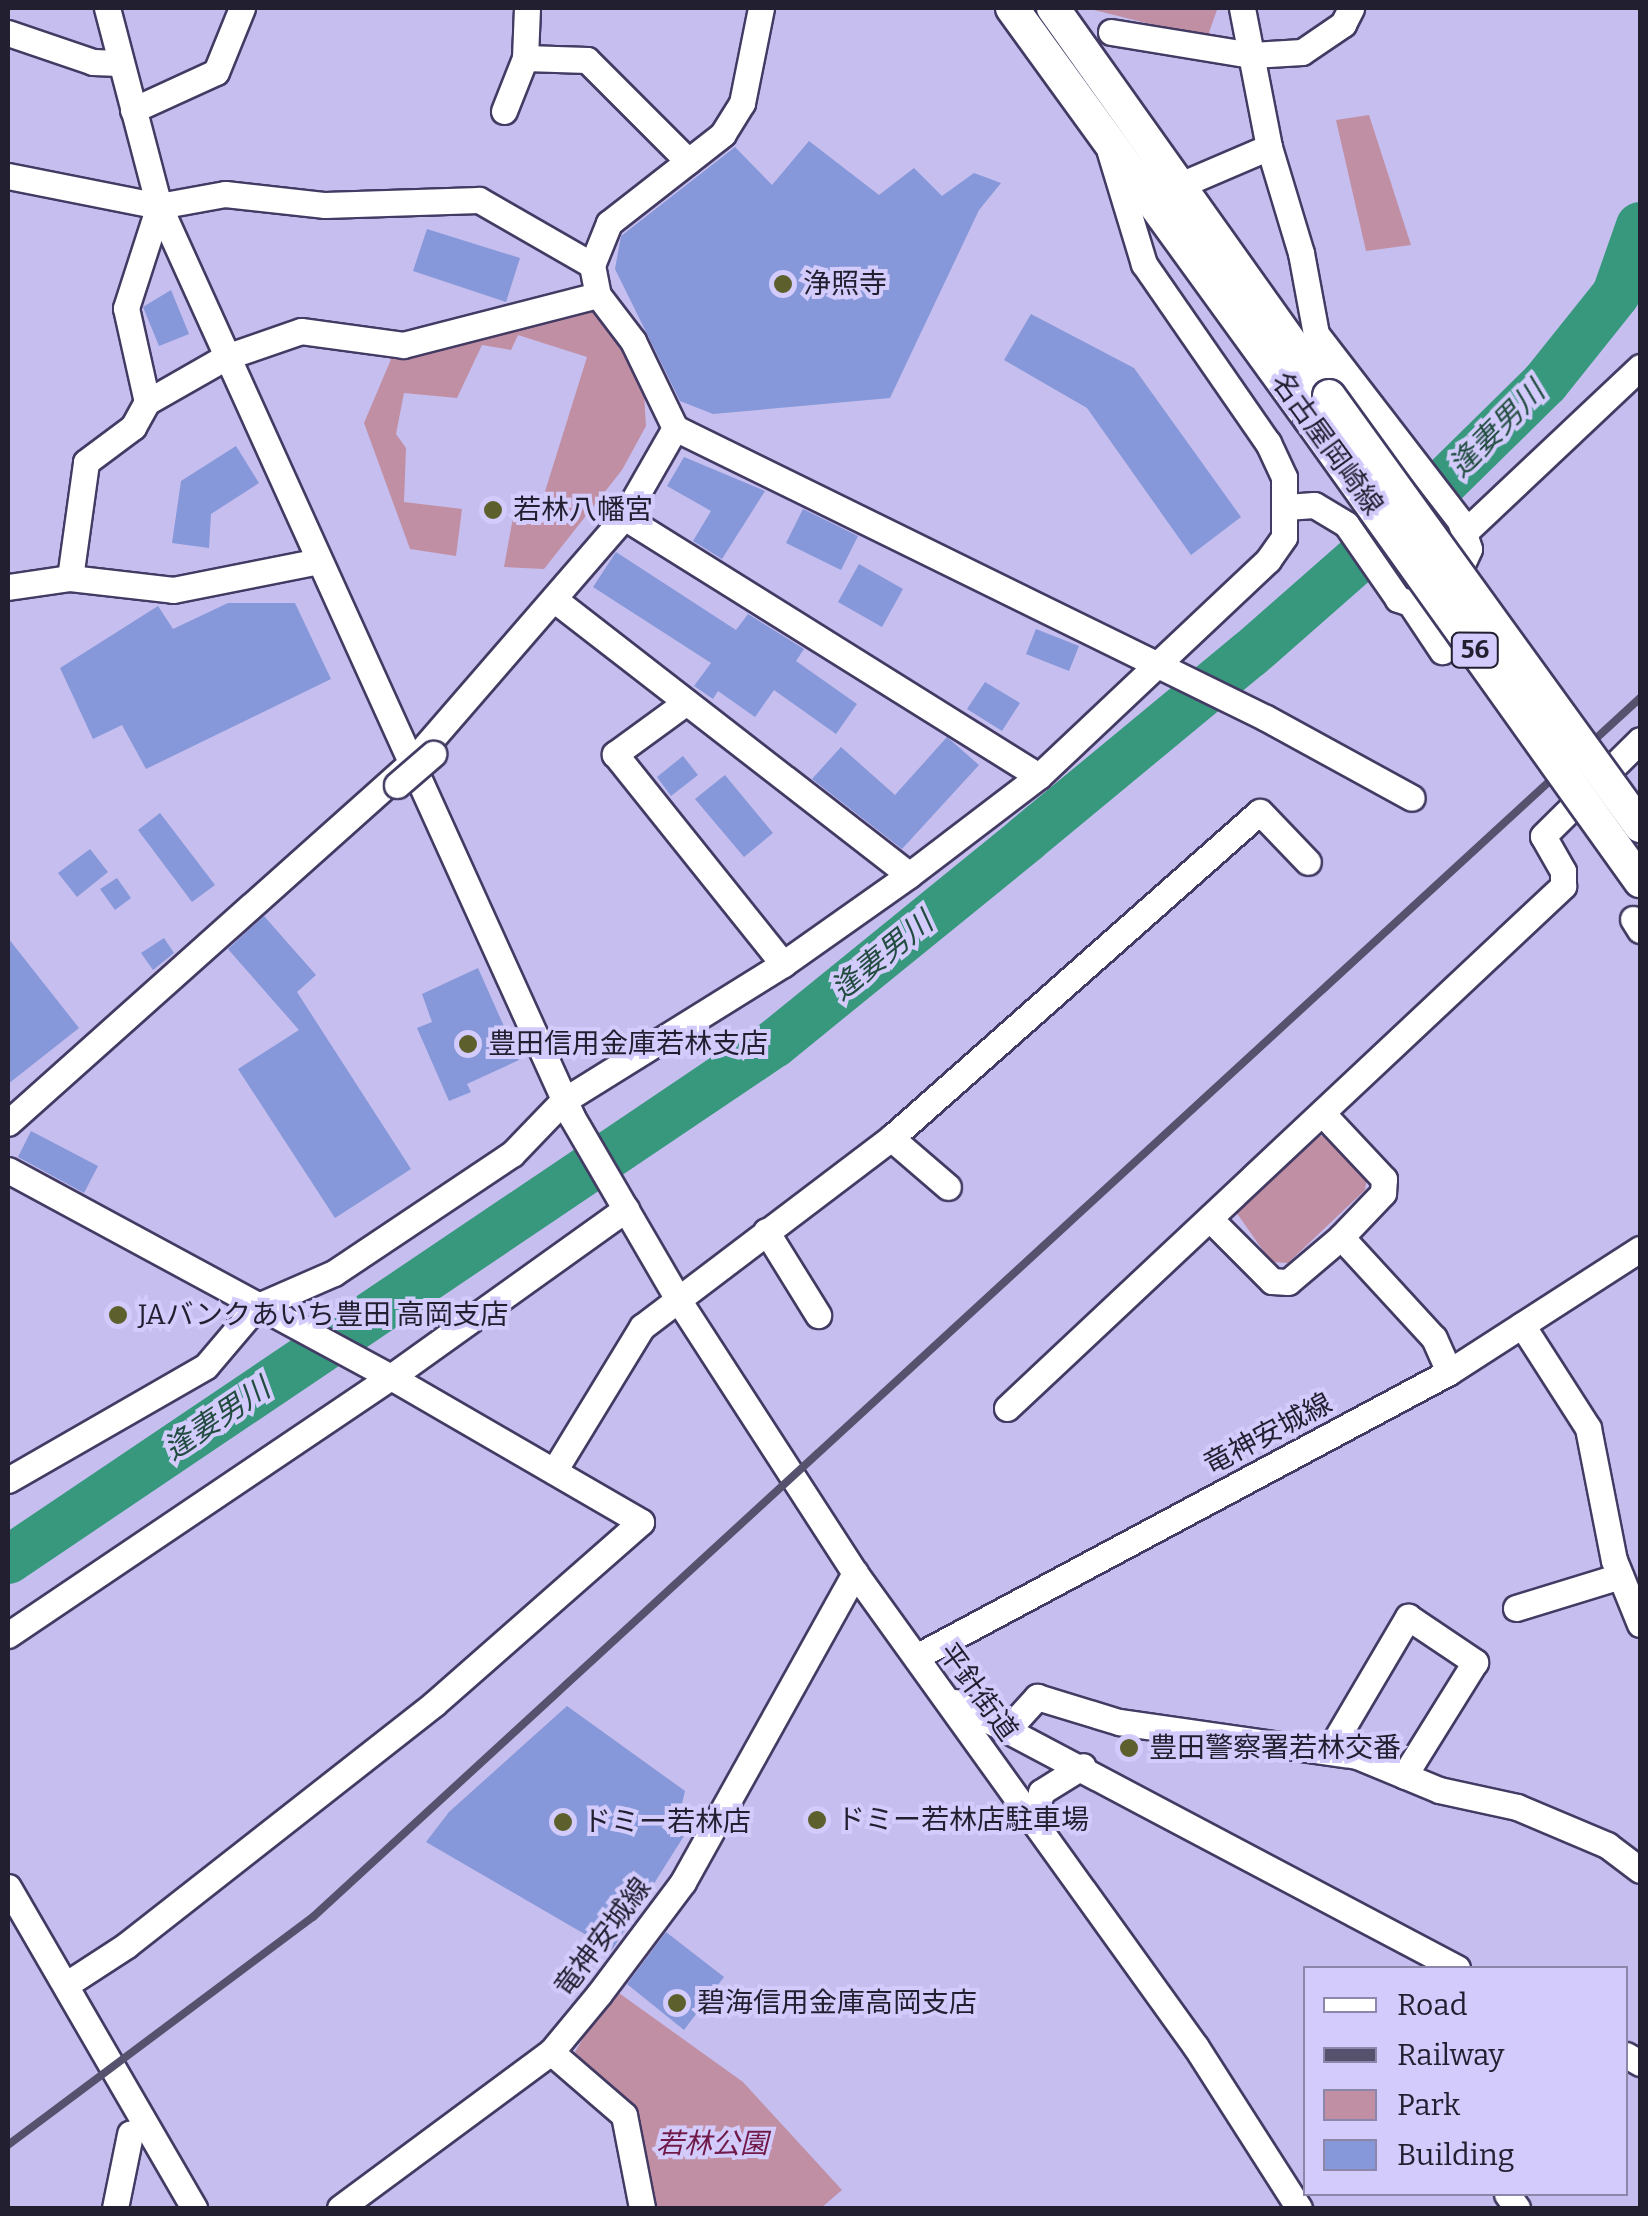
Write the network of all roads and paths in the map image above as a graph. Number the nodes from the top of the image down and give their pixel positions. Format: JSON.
{"nodes":[{"id":1,"x":106,"y":8,"type":"edge"},
{"id":2,"x":242,"y":8,"type":"edge"},
{"id":3,"x":527,"y":8,"type":"edge"},
{"id":4,"x":761,"y":8,"type":"edge"},
{"id":5,"x":1012,"y":8,"type":"edge"},
{"id":6,"x":1052,"y":8,"type":"edge"},
{"id":7,"x":1242,"y":8,"type":"edge"},
{"id":8,"x":1350,"y":8,"type":"edge"},
{"id":9,"x":1112,"y":32,"type":"dead end"},
{"id":10,"x":8,"y":33,"type":"edge"},
{"id":11,"x":1252,"y":56,"type":"junction"},
{"id":12,"x":524,"y":58,"type":"junction"},
{"id":13,"x":119,"y":63,"type":"junction"},
{"id":14,"x":132,"y":110,"type":"junction"},
{"id":15,"x":504,"y":111,"type":"dead end"},
{"id":16,"x":1108,"y":142,"type":"junction"},
{"id":17,"x":1269,"y":146,"type":"junction"},
{"id":18,"x":688,"y":162,"type":"junction"},
{"id":19,"x":8,"y":176,"type":"edge"},
{"id":20,"x":1178,"y":186,"type":"junction"},
{"id":21,"x":159,"y":206,"type":"junction"},
{"id":22,"x":592,"y":265,"type":"junction"},
{"id":23,"x":598,"y":295,"type":"junction"},
{"id":24,"x":226,"y":357,"type":"junction"},
{"id":25,"x":1640,"y":366,"type":"edge"},
{"id":26,"x":146,"y":402,"type":"junction"},
{"id":27,"x":1319,"y":408,"type":"junction"},
{"id":28,"x":674,"y":428,"type":"junction"},
{"id":29,"x":1286,"y":508,"type":"junction"},
{"id":30,"x":624,"y":517,"type":"junction"},
{"id":31,"x":1463,"y":526,"type":"junction"},
{"id":32,"x":315,"y":562,"type":"junction"},
{"id":33,"x":70,"y":578,"type":"junction"},
{"id":34,"x":8,"y":587,"type":"edge"},
{"id":35,"x":555,"y":600,"type":"junction"},
{"id":36,"x":1404,"y":601,"type":"junction"},
{"id":37,"x":1442,"y":651,"type":"dead end"},
{"id":38,"x":1159,"y":665,"type":"junction"},
{"id":39,"x":685,"y":702,"type":"junction"},
{"id":40,"x":1636,"y":755,"type":"edge"},
{"id":41,"x":413,"y":768,"type":"junction"},
{"id":42,"x":1039,"y":776,"type":"junction"},
{"id":43,"x":1412,"y":798,"type":"dead end"},
{"id":44,"x":1640,"y":826,"type":"edge"},
{"id":45,"x":1308,"y":862,"type":"dead end"},
{"id":46,"x":908,"y":875,"type":"junction"},
{"id":47,"x":1640,"y":881,"type":"edge"},
{"id":48,"x":783,"y":964,"type":"junction"},
{"id":49,"x":568,"y":1109,"type":"junction"},
{"id":50,"x":1324,"y":1115,"type":"junction"},
{"id":51,"x":8,"y":1123,"type":"edge"},
{"id":52,"x":891,"y":1138,"type":"junction"},
{"id":53,"x":8,"y":1170,"type":"edge"},
{"id":54,"x":948,"y":1187,"type":"dead end"},
{"id":55,"x":623,"y":1206,"type":"junction"},
{"id":56,"x":1212,"y":1220,"type":"junction"},
{"id":57,"x":766,"y":1232,"type":"junction"},
{"id":58,"x":1341,"y":1237,"type":"junction"},
{"id":59,"x":1640,"y":1249,"type":"edge"},
{"id":60,"x":678,"y":1301,"type":"junction"},
{"id":61,"x":262,"y":1309,"type":"junction"},
{"id":62,"x":818,"y":1315,"type":"dead end"},
{"id":63,"x":1522,"y":1325,"type":"junction"},
{"id":64,"x":1449,"y":1372,"type":"junction"},
{"id":65,"x":385,"y":1374,"type":"junction"},
{"id":66,"x":1007,"y":1408,"type":"dead end"},
{"id":67,"x":554,"y":1470,"type":"junction"},
{"id":68,"x":8,"y":1480,"type":"edge"},
{"id":69,"x":856,"y":1573,"type":"junction"},
{"id":70,"x":1620,"y":1576,"type":"junction"},
{"id":71,"x":1516,"y":1608,"type":"dead end"},
{"id":72,"x":1640,"y":1624,"type":"edge"},
{"id":73,"x":8,"y":1635,"type":"edge"},
{"id":74,"x":916,"y":1657,"type":"junction"},
{"id":75,"x":945,"y":1697,"type":"junction"},
{"id":76,"x":1007,"y":1730,"type":"junction"},
{"id":77,"x":1329,"y":1751,"type":"junction"},
{"id":78,"x":1083,"y":1766,"type":"junction"},
{"id":79,"x":1404,"y":1776,"type":"junction"},
{"id":80,"x":1034,"y":1819,"type":"junction"},
{"id":81,"x":1640,"y":1870,"type":"edge"},
{"id":82,"x":8,"y":1887,"type":"edge"},
{"id":83,"x":18,"y":1927,"type":"edge"},
{"id":84,"x":1453,"y":1966,"type":"edge"},
{"id":85,"x":67,"y":1984,"type":"junction"},
{"id":86,"x":551,"y":2052,"type":"junction"},
{"id":87,"x":130,"y":2134,"type":"dead end"},
{"id":88,"x":114,"y":2208,"type":"edge"},
{"id":89,"x":194,"y":2208,"type":"edge"},
{"id":90,"x":340,"y":2208,"type":"edge"},
{"id":91,"x":642,"y":2208,"type":"edge"},
{"id":92,"x":1299,"y":2208,"type":"edge"}],
"edges":[{"from":1,"to":13,"type":"street","name":"平針街道"},
{"from":2,"to":14,"type":"street"},
{"from":3,"to":12,"type":"street"},
{"from":4,"to":18,"type":"street"},
{"from":5,"to":16,"type":"main road","name":"名古屋岡崎線","number":"56"},
{"from":6,"to":20,"type":"main road","name":"名古屋岡崎線","number":"56"},
{"from":7,"to":11,"type":"street"},
{"from":8,"to":11,"type":"street"},
{"from":9,"to":11,"type":"street"},
{"from":10,"to":13,"type":"street"},
{"from":11,"to":17,"type":"street"},
{"from":12,"to":15,"type":"street"},
{"from":12,"to":18,"type":"street"},
{"from":13,"to":14,"type":"street","name":"平針街道"},
{"from":14,"to":21,"type":"street","name":"平針街道"},
{"from":16,"to":27,"type":"main road","name":"名古屋岡崎線","number":"56"},
{"from":16,"to":29,"type":"street"},
{"from":17,"to":20,"type":"street"},
{"from":17,"to":31,"type":"street"},
{"from":18,"to":22,"type":"street"},
{"from":19,"to":21,"type":"street"},
{"from":20,"to":27,"type":"main road","name":"名古屋岡崎線","number":"56"},
{"from":21,"to":22,"type":"street"},
{"from":21,"to":24,"type":"street","name":"平針街道"},
{"from":21,"to":26,"type":"street"},
{"from":22,"to":23,"type":"street"},
{"from":23,"to":24,"type":"street"},
{"from":23,"to":28,"type":"street"},
{"from":24,"to":26,"type":"street"},
{"from":24,"to":32,"type":"street","name":"平針街道"},
{"from":25,"to":31,"type":"street"},
{"from":26,"to":33,"type":"street"},
{"from":27,"to":44,"type":"main road","name":"名古屋岡崎線","number":"56","bridge":true},
{"from":27,"to":47,"type":"main road","name":"名古屋岡崎線","number":"56","bridge":true},
{"from":28,"to":30,"type":"street"},
{"from":28,"to":38,"type":"street"},
{"from":29,"to":36,"type":"street"},
{"from":29,"to":38,"type":"street"},
{"from":30,"to":35,"type":"street"},
{"from":30,"to":42,"type":"street"},
{"from":31,"to":36,"type":"street"},
{"from":32,"to":33,"type":"street"},
{"from":32,"to":41,"type":"street","name":"平針街道"},
{"from":33,"to":34,"type":"street"},
{"from":35,"to":39,"type":"street"},
{"from":35,"to":41,"type":"street"},
{"from":36,"to":37,"type":"street"},
{"from":38,"to":42,"type":"street"},
{"from":38,"to":43,"type":"street"},
{"from":39,"to":46,"type":"street"},
{"from":39,"to":48,"type":"street"},
{"from":40,"to":50,"type":"street"},
{"from":41,"to":49,"type":"street","name":"平針街道"},
{"from":41,"to":51,"type":"street"},
{"from":42,"to":46,"type":"street"},
{"from":45,"to":52,"type":"street"},
{"from":46,"to":48,"type":"street"},
{"from":48,"to":49,"type":"street"},
{"from":49,"to":55,"type":"street","name":"平針街道"},
{"from":49,"to":61,"type":"street"},
{"from":50,"to":56,"type":"street"},
{"from":50,"to":58,"type":"street"},
{"from":52,"to":54,"type":"street"},
{"from":52,"to":57,"type":"street"},
{"from":53,"to":61,"type":"street"},
{"from":55,"to":60,"type":"street","name":"平針街道"},
{"from":55,"to":65,"type":"street"},
{"from":56,"to":58,"type":"street"},
{"from":56,"to":66,"type":"street"},
{"from":57,"to":60,"type":"street"},
{"from":57,"to":62,"type":"street"},
{"from":58,"to":64,"type":"street"},
{"from":59,"to":63,"type":"street","name":"竜神安城線"},
{"from":60,"to":67,"type":"street"},
{"from":60,"to":69,"type":"street","name":"平針街道"},
{"from":61,"to":65,"type":"street"},
{"from":61,"to":68,"type":"street"},
{"from":63,"to":64,"type":"street","name":"竜神安城線"},
{"from":63,"to":70,"type":"street"},
{"from":64,"to":74,"type":"street","name":"竜神安城線"},
{"from":65,"to":67,"type":"street"},
{"from":65,"to":73,"type":"street"},
{"from":67,"to":85,"type":"street"},
{"from":69,"to":74,"type":"street","name":"平針街道"},
{"from":69,"to":86,"type":"street","name":"竜神安城線"},
{"from":70,"to":71,"type":"street"},
{"from":70,"to":72,"type":"street"},
{"from":74,"to":75,"type":"street","name":"平針街道"},
{"from":75,"to":76,"type":"street"},
{"from":75,"to":80,"type":"street","name":"平針街道"},
{"from":76,"to":77,"type":"street"},
{"from":76,"to":78,"type":"street"},
{"from":77,"to":79,"type":"street"},
{"from":77,"to":79,"type":"street"},
{"from":78,"to":80,"type":"street"},
{"from":78,"to":84,"type":"street"},
{"from":79,"to":81,"type":"street"},
{"from":80,"to":92,"type":"street","name":"平針街道"},
{"from":82,"to":83,"type":"street"},
{"from":83,"to":85,"type":"street"},
{"from":85,"to":89,"type":"street"},
{"from":86,"to":90,"type":"street","name":"竜神安城線"},
{"from":86,"to":91,"type":"street"},
{"from":87,"to":88,"type":"street"}]}
